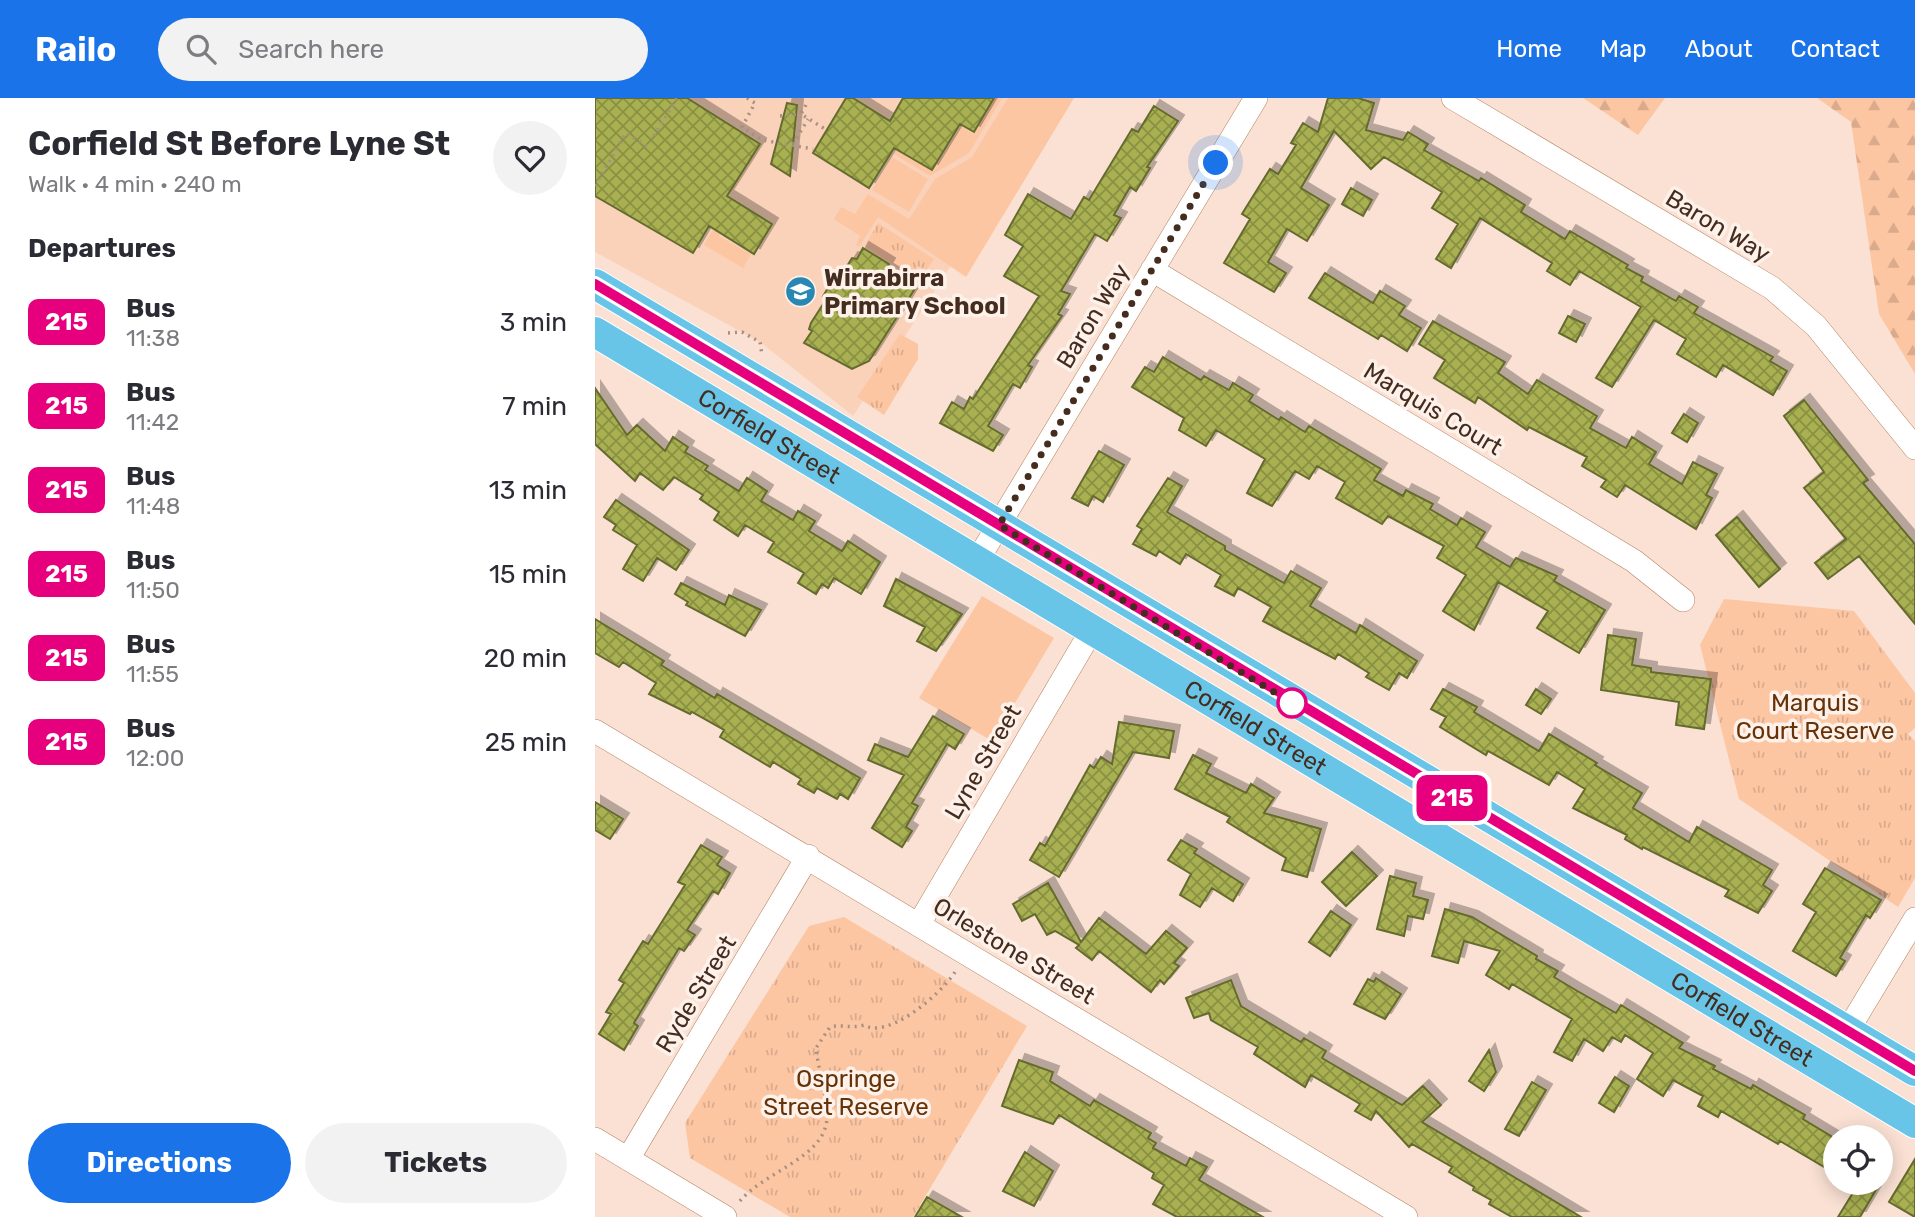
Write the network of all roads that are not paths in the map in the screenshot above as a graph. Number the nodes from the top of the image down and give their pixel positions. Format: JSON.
{"nodes":[{"id":1,"x":1256,"y":98,"type":"edge"},
{"id":2,"x":1453,"y":98,"type":"edge"},
{"id":3,"x":1151,"y":270,"type":"junction"},
{"id":4,"x":595,"y":284,"type":"edge"},
{"id":5,"x":595,"y":332,"type":"edge"},
{"id":6,"x":1915,"y":448,"type":"edge"},
{"id":7,"x":999,"y":525,"type":"junction"},
{"id":8,"x":977,"y":561,"type":"junction"},
{"id":9,"x":1683,"y":600,"type":"dead end"},
{"id":10,"x":1093,"y":628,"type":"junction"},
{"id":11,"x":595,"y":731,"type":"edge"},
{"id":12,"x":808,"y":856,"type":"junction"},
{"id":13,"x":1915,"y":919,"type":"edge"},
{"id":14,"x":919,"y":924,"type":"junction"},
{"id":15,"x":1848,"y":1030,"type":"junction"},
{"id":16,"x":1915,"y":1071,"type":"edge"},
{"id":17,"x":1915,"y":1123,"type":"edge"},
{"id":18,"x":595,"y":1139,"type":"edge"},
{"id":19,"x":628,"y":1159,"type":"junction"},
{"id":20,"x":730,"y":1212,"type":"edge"},
{"id":21,"x":1406,"y":1217,"type":"edge"}],
"edges":[{"from":1,"to":3,"type":"street","name":"Baron Way"},
{"from":2,"to":6,"type":"street","name":"Baron Way"},
{"from":3,"to":7,"type":"street","name":"Baron Way"},
{"from":3,"to":9,"type":"street","name":"Marquis Court"},
{"from":4,"to":7,"type":"main road","name":"Corfield Street"},
{"from":5,"to":8,"type":"main road","name":"Corfield Street"},
{"from":7,"to":8,"type":"street","name":"Baron Way"},
{"from":7,"to":15,"type":"main road","name":"Corfield Street"},
{"from":8,"to":10,"type":"main road","name":"Corfield Street"},
{"from":10,"to":14,"type":"street","name":"Lyne Street"},
{"from":10,"to":17,"type":"main road","name":"Corfield Street"},
{"from":11,"to":12,"type":"street","name":"Orlestone Street"},
{"from":12,"to":14,"type":"street","name":"Orlestone Street"},
{"from":12,"to":19,"type":"street","name":"Ryde Street"},
{"from":13,"to":15,"type":"street"},
{"from":14,"to":21,"type":"street","name":"Orlestone Street"},
{"from":15,"to":16,"type":"main road","name":"Corfield Street"},
{"from":18,"to":19,"type":"street"},
{"from":19,"to":20,"type":"street"}]}
